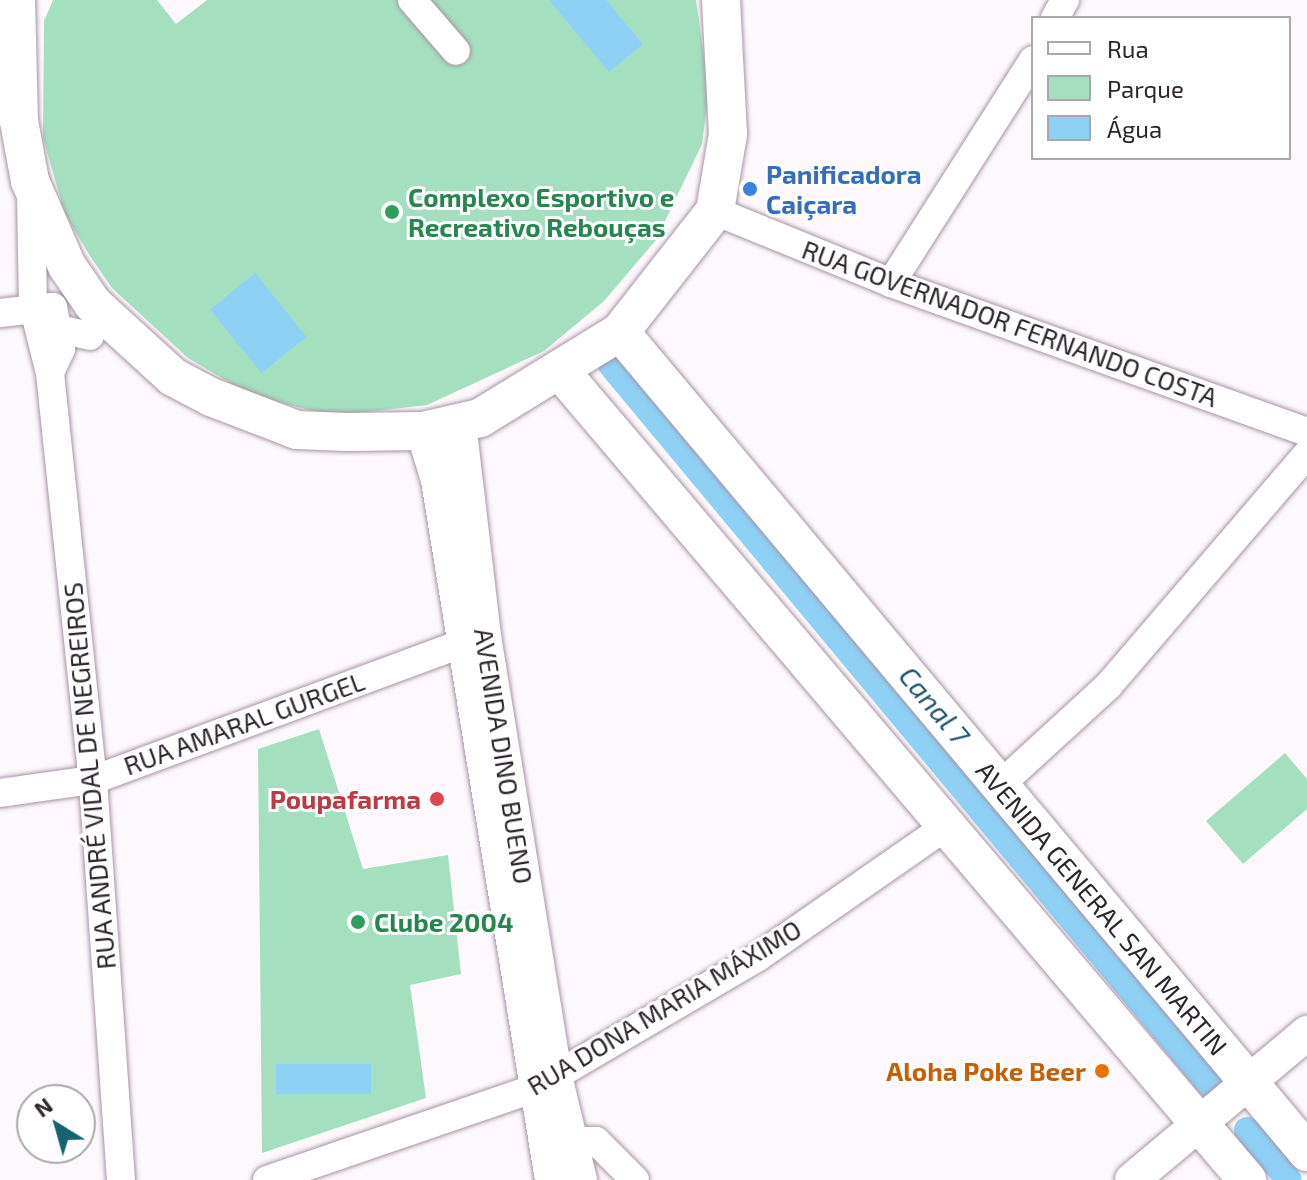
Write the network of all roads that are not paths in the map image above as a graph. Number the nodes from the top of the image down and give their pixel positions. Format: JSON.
{"nodes":[{"id":1,"x":16,"y":0,"type":"edge"},
{"id":2,"x":412,"y":0,"type":"edge"},
{"id":3,"x":721,"y":0,"type":"edge"},
{"id":4,"x":456,"y":51,"type":"dead end"},
{"id":5,"x":1031,"y":63,"type":"edge"},
{"id":6,"x":30,"y":181,"type":"junction"},
{"id":7,"x":715,"y":211,"type":"junction"},
{"id":8,"x":891,"y":283,"type":"junction"},
{"id":9,"x":0,"y":313,"type":"edge"},
{"id":10,"x":0,"y":325,"type":"edge"},
{"id":11,"x":620,"y":332,"type":"junction"},
{"id":12,"x":48,"y":336,"type":"junction"},
{"id":13,"x":107,"y":337,"type":"junction"},
{"id":14,"x":562,"y":373,"type":"junction"},
{"id":15,"x":441,"y":427,"type":"junction"},
{"id":16,"x":1307,"y":432,"type":"edge"},
{"id":17,"x":1307,"y":454,"type":"edge"},
{"id":18,"x":473,"y":641,"type":"junction"},
{"id":19,"x":93,"y":780,"type":"junction"},
{"id":20,"x":1000,"y":785,"type":"junction"},
{"id":21,"x":0,"y":793,"type":"edge"},
{"id":22,"x":948,"y":825,"type":"junction"},
{"id":23,"x":1307,"y":1033,"type":"edge"},
{"id":24,"x":1248,"y":1081,"type":"junction"},
{"id":25,"x":544,"y":1083,"type":"junction"},
{"id":26,"x":1199,"y":1122,"type":"junction"},
{"id":27,"x":559,"y":1140,"type":"junction"},
{"id":28,"x":1307,"y":1152,"type":"edge"},
{"id":29,"x":121,"y":1180,"type":"edge"},
{"id":30,"x":267,"y":1180,"type":"edge"},
{"id":31,"x":552,"y":1180,"type":"edge"},
{"id":32,"x":580,"y":1180,"type":"edge"},
{"id":33,"x":635,"y":1180,"type":"edge"},
{"id":34,"x":1132,"y":1180,"type":"edge"},
{"id":35,"x":1247,"y":1180,"type":"edge"}],
"edges":[{"from":1,"to":6,"type":"main road"},
{"from":2,"to":4,"type":"street"},
{"from":3,"to":7,"type":"main road"},
{"from":5,"to":8,"type":"street"},
{"from":6,"to":12,"type":"street","name":"RUA ANDRÉ VIDAL DE NEGREIROS"},
{"from":6,"to":13,"type":"main road"},
{"from":7,"to":8,"type":"street","name":"RUA GOVERNADOR FERNANDO COSTA"},
{"from":7,"to":11,"type":"main road"},
{"from":8,"to":16,"type":"street","name":"RUA GOVERNADOR FERNANDO COSTA"},
{"from":9,"to":12,"type":"street"},
{"from":10,"to":12,"type":"street"},
{"from":11,"to":14,"type":"main road"},
{"from":11,"to":20,"type":"main road","name":"AVENIDA GENERAL SAN MARTIN"},
{"from":12,"to":13,"type":"street"},
{"from":12,"to":19,"type":"street","name":"RUA ANDRÉ VIDAL DE NEGREIROS"},
{"from":13,"to":15,"type":"main road"},
{"from":14,"to":15,"type":"main road"},
{"from":14,"to":22,"type":"main road"},
{"from":15,"to":18,"type":"street","name":"AVENIDA DINO BUENO"},
{"from":17,"to":20,"type":"street"},
{"from":18,"to":19,"type":"street","name":"RUA AMARAL GURGEL"},
{"from":18,"to":25,"type":"street","name":"AVENIDA DINO BUENO"},
{"from":19,"to":21,"type":"street","name":"RUA AMARAL GURGEL"},
{"from":19,"to":29,"type":"street","name":"RUA ANDRÉ VIDAL DE NEGREIROS"},
{"from":20,"to":24,"type":"main road","name":"AVENIDA GENERAL SAN MARTIN"},
{"from":22,"to":25,"type":"street","name":"RUA DONA MARIA MÁXIMO"},
{"from":22,"to":26,"type":"main road"},
{"from":23,"to":24,"type":"street"},
{"from":24,"to":26,"type":"street"},
{"from":24,"to":28,"type":"main road","name":"AVENIDA GENERAL SAN MARTIN"},
{"from":25,"to":27,"type":"street","name":"AVENIDA DINO BUENO"},
{"from":25,"to":30,"type":"street","name":"RUA DONA MARIA MÁXIMO"},
{"from":26,"to":34,"type":"street"},
{"from":26,"to":35,"type":"main road"},
{"from":27,"to":31,"type":"street","name":"AVENIDA DINO BUENO"},
{"from":27,"to":32,"type":"street","name":"AVENIDA DINO BUENO"},
{"from":27,"to":33,"type":"street"}]}
